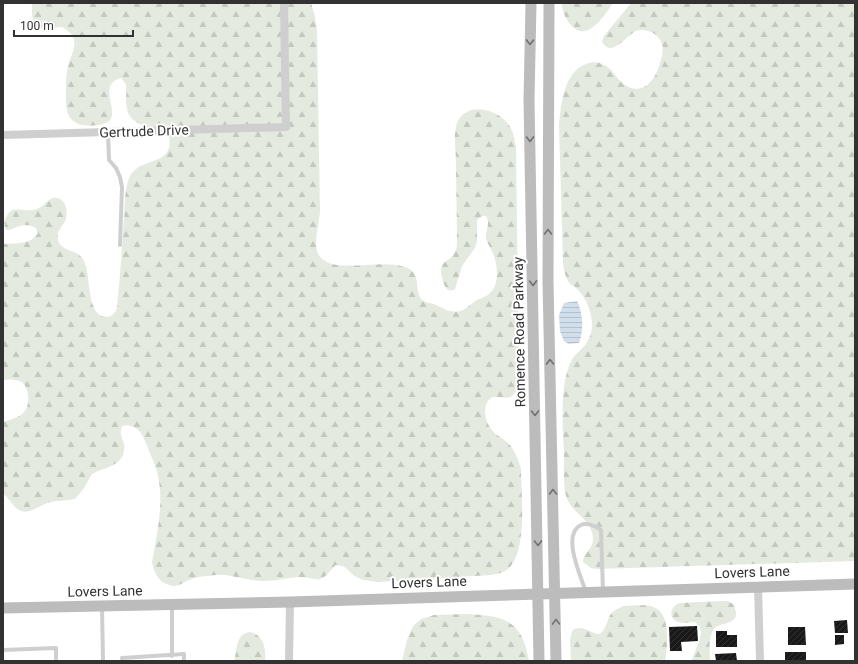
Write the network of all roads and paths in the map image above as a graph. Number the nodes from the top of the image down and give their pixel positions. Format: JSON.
{"nodes":[{"id":1,"x":284,"y":3,"type":"edge"},
{"id":2,"x":531,"y":3,"type":"edge"},
{"id":3,"x":549,"y":3,"type":"edge"},
{"id":4,"x":529,"y":100,"type":"junction"},
{"id":5,"x":548,"y":100,"type":"junction"},
{"id":6,"x":108,"y":132,"type":"junction"},
{"id":7,"x":3,"y":135,"type":"edge"},
{"id":8,"x":120,"y":245,"type":"dead end"},
{"id":9,"x":855,"y":584,"type":"edge"},
{"id":10,"x":758,"y":586,"type":"junction"},
{"id":11,"x":586,"y":592,"type":"junction"},
{"id":12,"x":604,"y":592,"type":"junction"},
{"id":13,"x":555,"y":593,"type":"junction"},
{"id":14,"x":538,"y":594,"type":"junction"},
{"id":15,"x":290,"y":602,"type":"junction"},
{"id":16,"x":172,"y":604,"type":"junction"},
{"id":17,"x":102,"y":606,"type":"junction"},
{"id":18,"x":3,"y":608,"type":"edge"},
{"id":19,"x":3,"y":650,"type":"edge"},
{"id":20,"x":172,"y":656,"type":"junction"},
{"id":21,"x":56,"y":661,"type":"edge"},
{"id":22,"x":103,"y":661,"type":"edge"},
{"id":23,"x":122,"y":661,"type":"edge"},
{"id":24,"x":184,"y":661,"type":"edge"},
{"id":25,"x":289,"y":661,"type":"edge"},
{"id":26,"x":539,"y":661,"type":"edge"},
{"id":27,"x":556,"y":661,"type":"edge"},
{"id":28,"x":760,"y":661,"type":"edge"}],
"edges":[{"from":1,"to":6,"type":"street","name":"Gertrude Drive"},
{"from":2,"to":4,"type":"street","name":"Romence Road Parkway","one_way":true},
{"from":3,"to":5,"type":"street"},
{"from":4,"to":5,"type":"street"},
{"from":4,"to":14,"type":"street","name":"Romence Road Parkway","one_way":true},
{"from":13,"to":5,"type":"street","one_way":true},
{"from":6,"to":7,"type":"street","name":"Gertrude Drive"},
{"from":6,"to":8,"type":"lane"},
{"from":9,"to":10,"type":"street","name":"Lovers Lane"},
{"from":10,"to":12,"type":"street","name":"Lovers Lane"},
{"from":10,"to":28,"type":"street"},
{"from":11,"to":12,"type":"street","name":"Lovers Lane"},
{"from":11,"to":12,"type":"lane"},
{"from":11,"to":13,"type":"street","name":"Lovers Lane"},
{"from":13,"to":14,"type":"street","name":"Lovers Lane"},
{"from":27,"to":13,"type":"street","one_way":true},
{"from":14,"to":15,"type":"street","name":"Lovers Lane"},
{"from":14,"to":26,"type":"street","name":"Romence Road Parkway"},
{"from":15,"to":16,"type":"street","name":"Lovers Lane"},
{"from":15,"to":25,"type":"street"},
{"from":16,"to":17,"type":"street","name":"Lovers Lane"},
{"from":16,"to":20,"type":"lane"},
{"from":17,"to":18,"type":"street","name":"Lovers Lane"},
{"from":17,"to":22,"type":"lane"},
{"from":19,"to":21,"type":"lane"},
{"from":20,"to":23,"type":"lane"},
{"from":20,"to":24,"type":"lane"}]}
